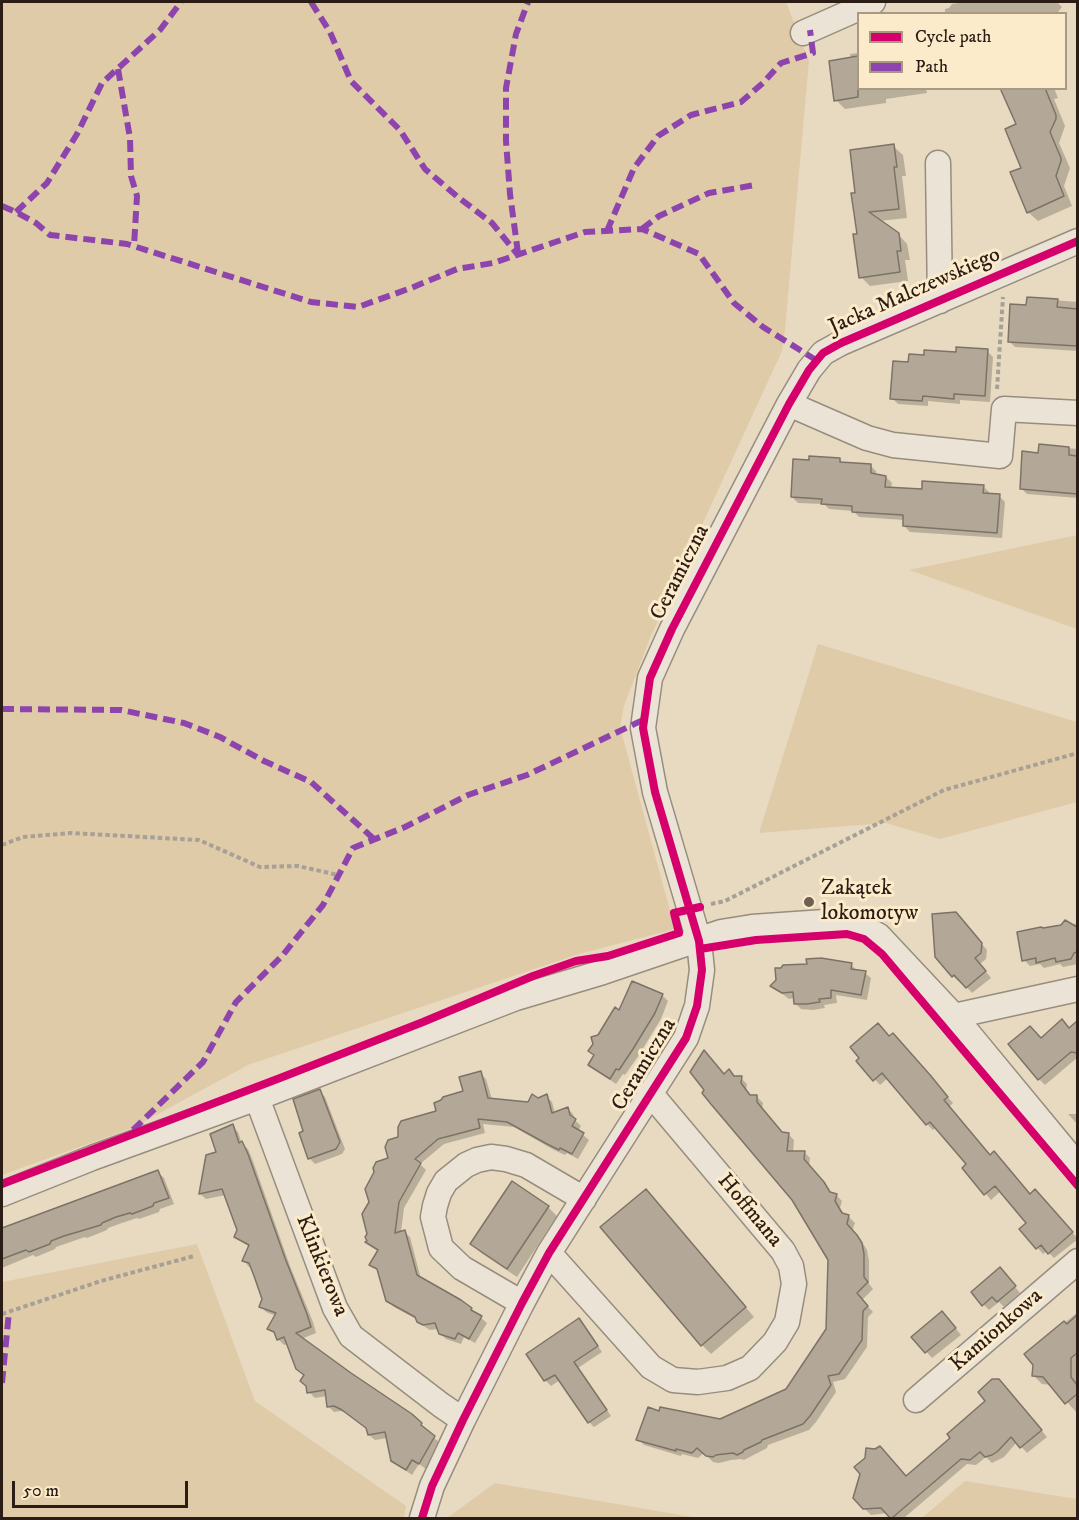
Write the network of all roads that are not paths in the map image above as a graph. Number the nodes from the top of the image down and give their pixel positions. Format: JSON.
{"nodes":[{"id":1,"x":873,"y":2,"type":"edge"},
{"id":2,"x":803,"y":33,"type":"dead end"},
{"id":3,"x":938,"y":163,"type":"dead end"},
{"id":4,"x":1077,"y":241,"type":"edge"},
{"id":5,"x":940,"y":301,"type":"junction"},
{"id":6,"x":789,"y":404,"type":"junction"},
{"id":7,"x":1077,"y":413,"type":"edge"},
{"id":8,"x":699,"y":941,"type":"junction"},
{"id":9,"x":1077,"y":989,"type":"edge"},
{"id":10,"x":954,"y":1016,"type":"junction"},
{"id":11,"x":650,"y":1093,"type":"junction"},
{"id":12,"x":257,"y":1098,"type":"junction"},
{"id":13,"x":1077,"y":1167,"type":"edge"},
{"id":14,"x":2,"y":1194,"type":"edge"},
{"id":15,"x":584,"y":1199,"type":"junction"},
{"id":16,"x":549,"y":1253,"type":"junction"},
{"id":17,"x":1077,"y":1262,"type":"edge"},
{"id":18,"x":522,"y":1303,"type":"junction"},
{"id":19,"x":916,"y":1400,"type":"dead end"},
{"id":20,"x":463,"y":1420,"type":"junction"},
{"id":21,"x":422,"y":1518,"type":"edge"}],
"edges":[{"from":1,"to":2,"type":"street"},
{"from":3,"to":5,"type":"street"},
{"from":4,"to":5,"type":"street","name":"Jacka Malczewskiego"},
{"from":5,"to":6,"type":"street","name":"Jacka Malczewskiego"},
{"from":6,"to":7,"type":"street"},
{"from":6,"to":8,"type":"street","name":"Ceramiczna"},
{"from":8,"to":10,"type":"street"},
{"from":8,"to":11,"type":"street","name":"Ceramiczna"},
{"from":8,"to":12,"type":"street"},
{"from":9,"to":10,"type":"street"},
{"from":10,"to":13,"type":"street"},
{"from":11,"to":15,"type":"street","name":"Ceramiczna"},
{"from":11,"to":16,"type":"street","name":"Hoffmana"},
{"from":12,"to":14,"type":"street"},
{"from":12,"to":20,"type":"street","name":"Klinkierowa"},
{"from":15,"to":16,"type":"street","name":"Ceramiczna"},
{"from":15,"to":18,"type":"street"},
{"from":16,"to":18,"type":"street","name":"Ceramiczna"},
{"from":17,"to":19,"type":"street","name":"Kamionkowa"},
{"from":18,"to":20,"type":"street","name":"Ceramiczna"},
{"from":20,"to":21,"type":"street","name":"Ceramiczna"}]}
